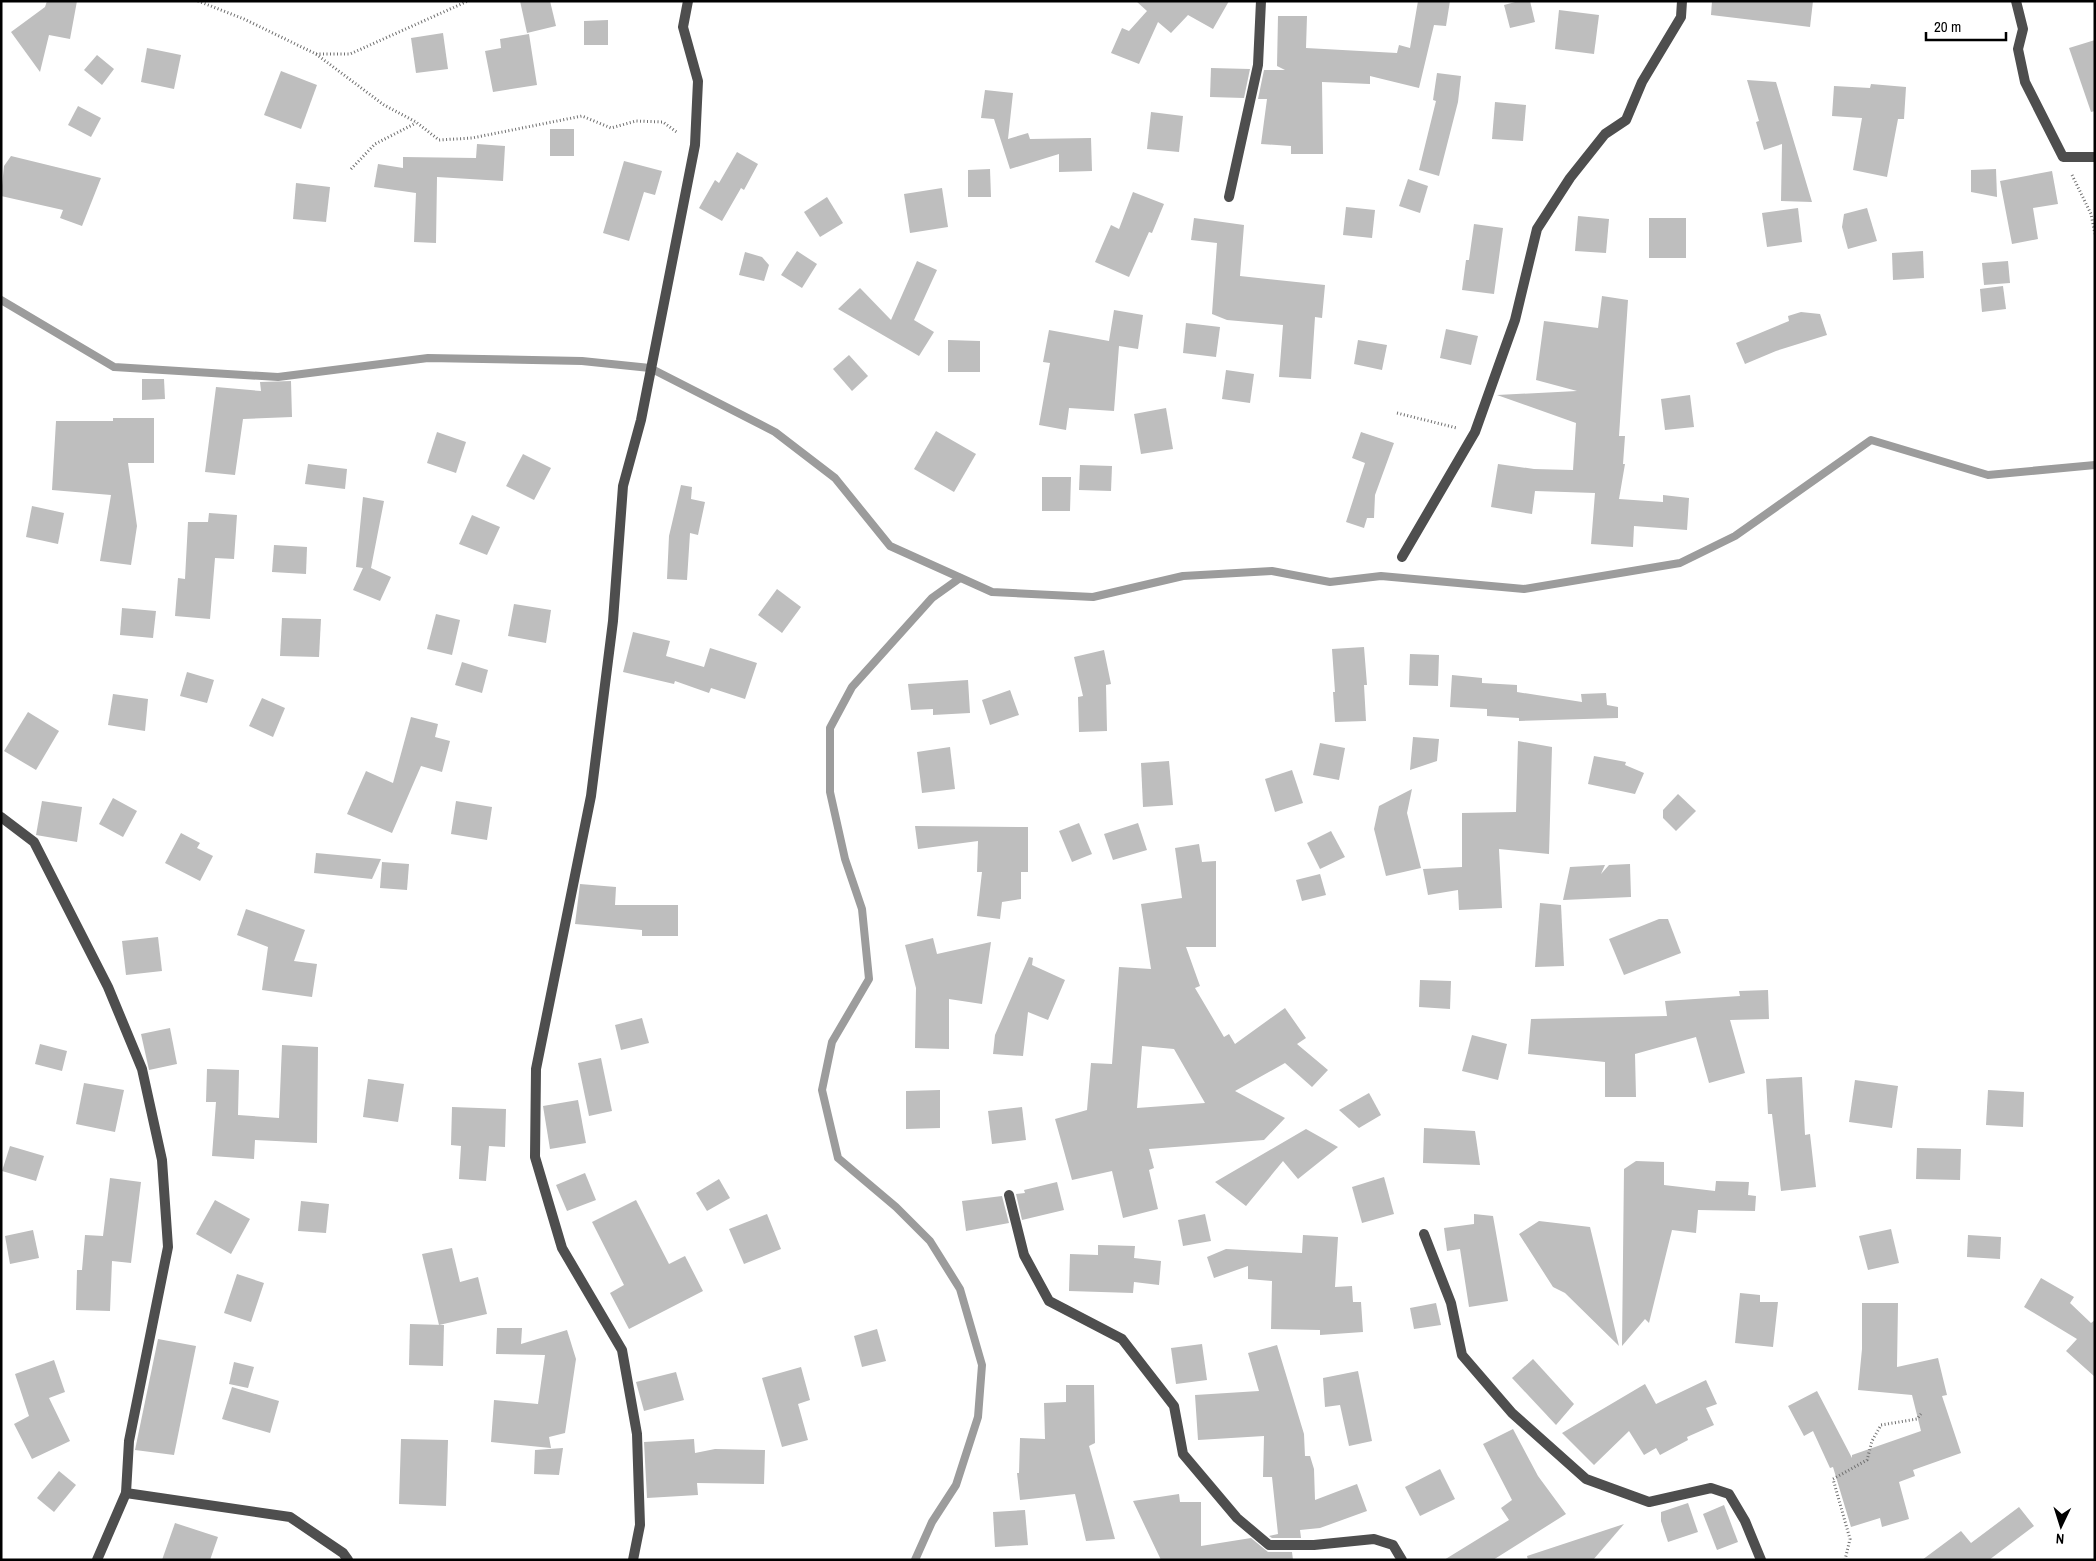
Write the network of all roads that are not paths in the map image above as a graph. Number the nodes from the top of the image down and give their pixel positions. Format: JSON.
{"nodes":[{"id":1,"x":688,"y":1,"type":"edge"},
{"id":2,"x":1261,"y":1,"type":"edge"},
{"id":3,"x":1682,"y":1,"type":"edge"},
{"id":4,"x":2016,"y":1,"type":"edge"},
{"id":5,"x":2095,"y":157,"type":"edge"},
{"id":6,"x":1229,"y":197,"type":"dead end"},
{"id":7,"x":1402,"y":556,"type":"dead end"},
{"id":8,"x":1,"y":817,"type":"edge"},
{"id":9,"x":1010,"y":1195,"type":"dead end"},
{"id":10,"x":1424,"y":1234,"type":"dead end"},
{"id":11,"x":126,"y":1493,"type":"junction"},
{"id":12,"x":97,"y":1560,"type":"edge"},
{"id":13,"x":348,"y":1560,"type":"edge"},
{"id":14,"x":633,"y":1560,"type":"edge"},
{"id":15,"x":1402,"y":1560,"type":"edge"},
{"id":16,"x":1761,"y":1560,"type":"edge"}],
"edges":[{"from":1,"to":14,"type":"street"},
{"from":2,"to":6,"type":"street"},
{"from":3,"to":7,"type":"street"},
{"from":4,"to":5,"type":"street"},
{"from":8,"to":11,"type":"street"},
{"from":9,"to":15,"type":"street"},
{"from":10,"to":16,"type":"street"},
{"from":11,"to":12,"type":"street"},
{"from":11,"to":13,"type":"street"}]}
